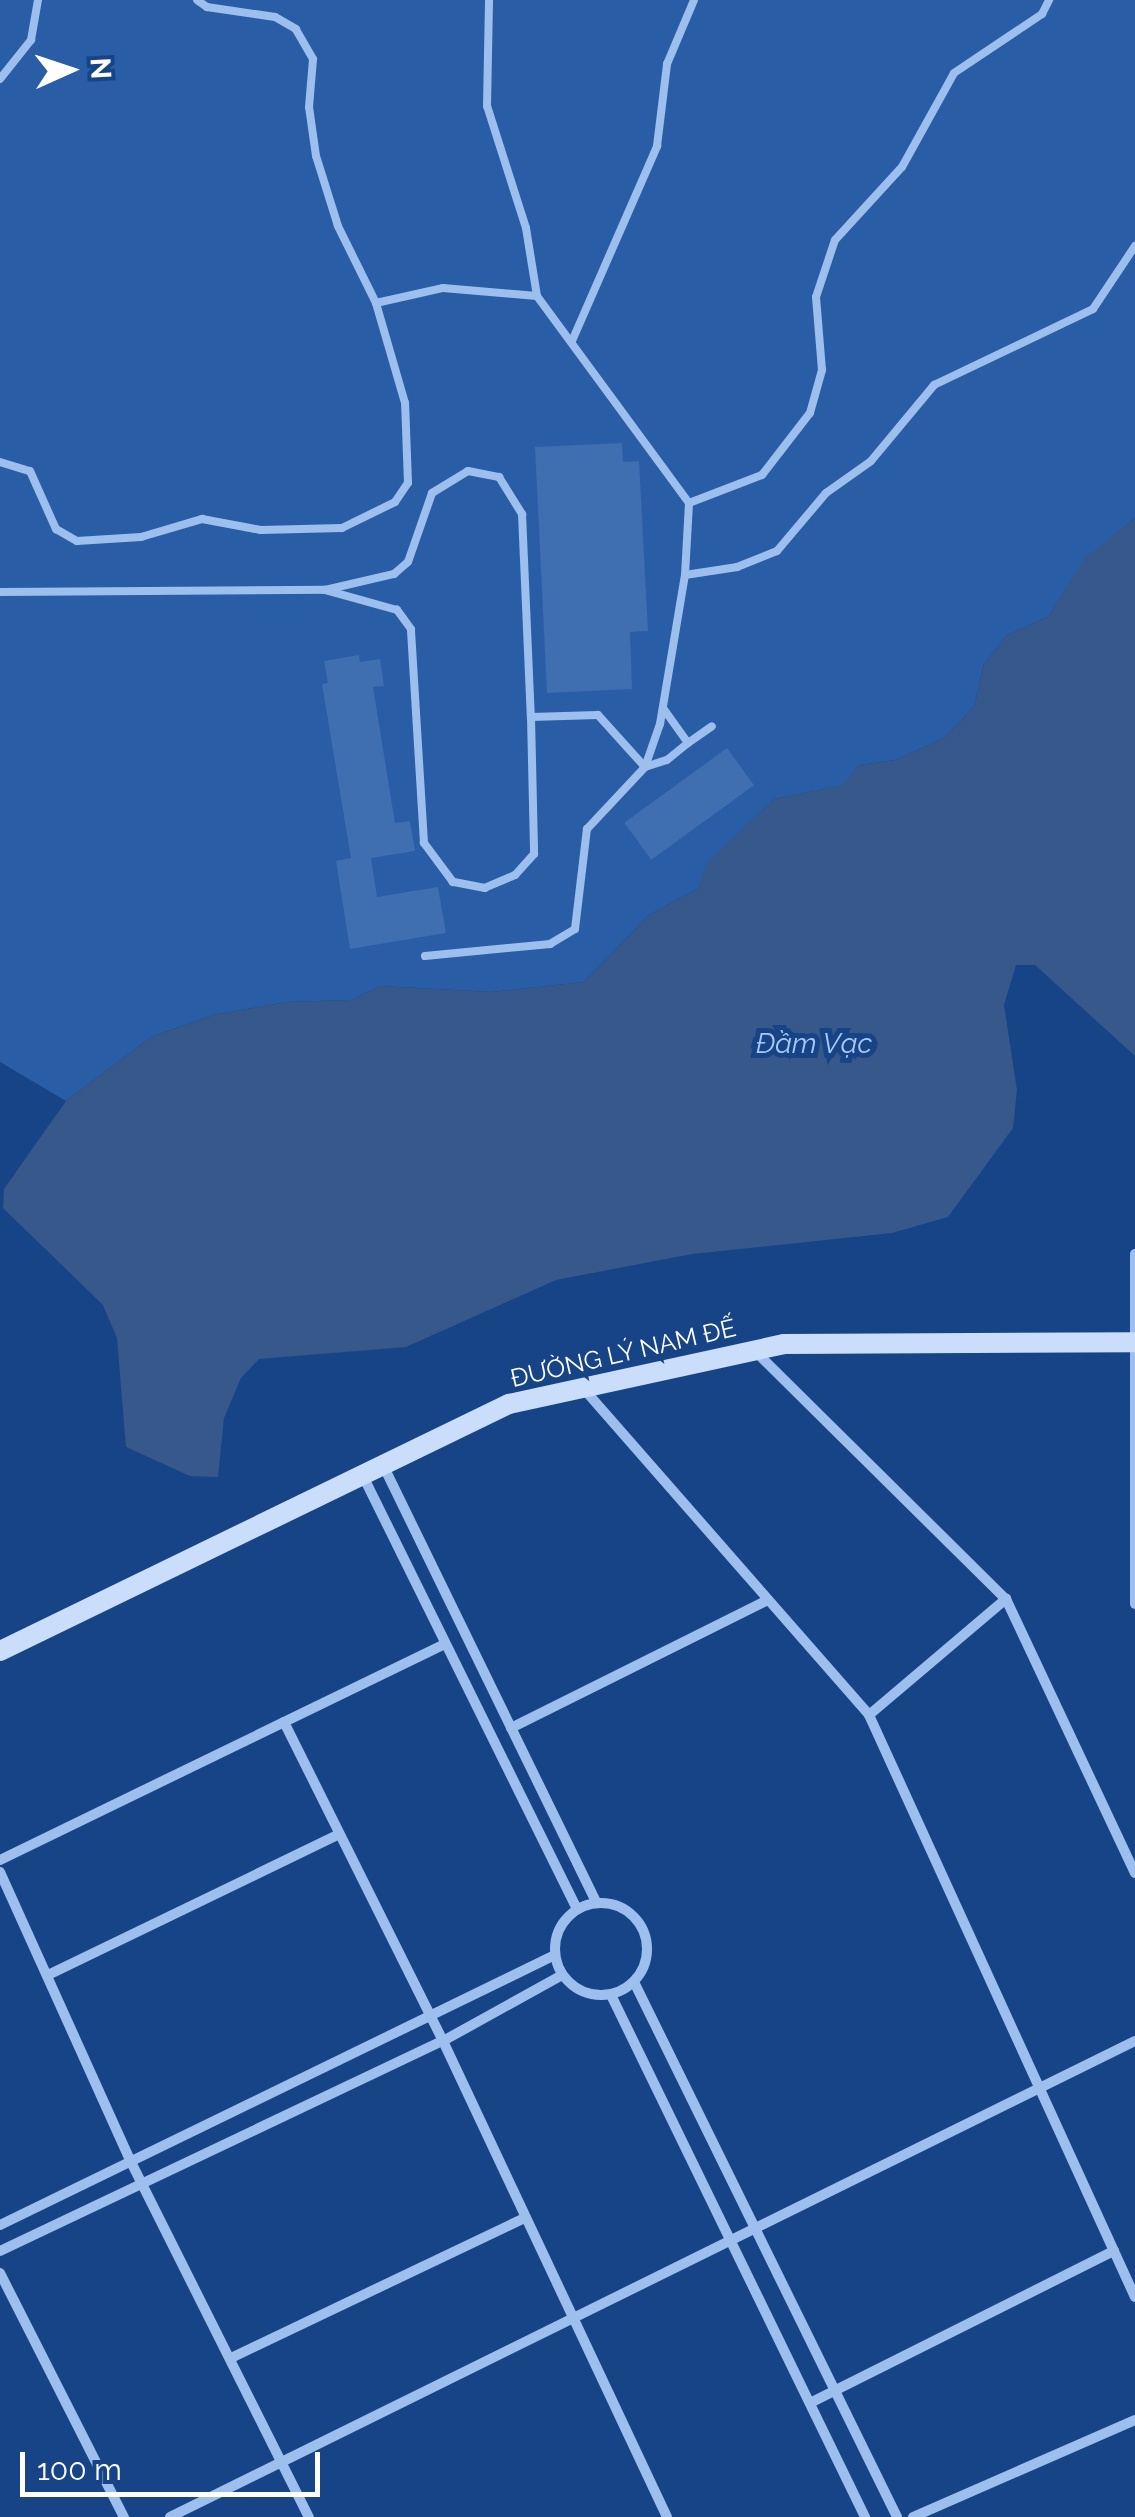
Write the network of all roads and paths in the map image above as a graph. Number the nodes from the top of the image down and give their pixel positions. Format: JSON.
{"nodes":[{"id":1,"x":38,"y":0,"type":"edge"},
{"id":2,"x":197,"y":0,"type":"edge"},
{"id":3,"x":489,"y":0,"type":"edge"},
{"id":4,"x":694,"y":0,"type":"edge"},
{"id":5,"x":1049,"y":0,"type":"edge"},
{"id":6,"x":0,"y":78,"type":"edge"},
{"id":7,"x":1135,"y":246,"type":"edge"},
{"id":8,"x":537,"y":296,"type":"junction"},
{"id":9,"x":376,"y":303,"type":"junction"},
{"id":10,"x":572,"y":341,"type":"junction"},
{"id":11,"x":0,"y":462,"type":"edge"},
{"id":12,"x":689,"y":502,"type":"junction"},
{"id":13,"x":685,"y":576,"type":"junction"},
{"id":14,"x":325,"y":590,"type":"junction"},
{"id":15,"x":0,"y":592,"type":"edge"},
{"id":16,"x":663,"y":708,"type":"junction"},
{"id":17,"x":531,"y":717,"type":"junction"},
{"id":18,"x":712,"y":726,"type":"dead end"},
{"id":19,"x":688,"y":743,"type":"junction"},
{"id":20,"x":645,"y":766,"type":"junction"},
{"id":21,"x":426,"y":956,"type":"dead end"},
{"id":22,"x":1135,"y":1254,"type":"edge"},
{"id":23,"x":1132,"y":1342,"type":"edge"},
{"id":24,"x":753,"y":1349,"type":"junction"},
{"id":25,"x":582,"y":1386,"type":"junction"},
{"id":26,"x":382,"y":1462,"type":"junction"},
{"id":27,"x":1134,"y":1466,"type":"edge"},
{"id":28,"x":361,"y":1473,"type":"junction"},
{"id":29,"x":1134,"y":1505,"type":"edge"},
{"id":30,"x":1006,"y":1599,"type":"junction"},
{"id":31,"x":768,"y":1600,"type":"junction"},
{"id":32,"x":1135,"y":1604,"type":"edge"},
{"id":33,"x":444,"y":1644,"type":"junction"},
{"id":34,"x":0,"y":1652,"type":"edge"},
{"id":35,"x":869,"y":1715,"type":"junction"},
{"id":36,"x":284,"y":1722,"type":"junction"},
{"id":37,"x":512,"y":1728,"type":"junction"},
{"id":38,"x":338,"y":1835,"type":"junction"},
{"id":39,"x":0,"y":1860,"type":"edge"},
{"id":40,"x":0,"y":1872,"type":"edge"},
{"id":41,"x":1135,"y":1873,"type":"edge"},
{"id":42,"x":595,"y":1900,"type":"junction"},
{"id":43,"x":576,"y":1907,"type":"junction"},
{"id":44,"x":555,"y":1956,"type":"junction"},
{"id":45,"x":48,"y":1975,"type":"junction"},
{"id":46,"x":562,"y":1975,"type":"junction"},
{"id":47,"x":635,"y":1984,"type":"junction"},
{"id":48,"x":611,"y":1995,"type":"junction"},
{"id":49,"x":428,"y":2015,"type":"junction"},
{"id":50,"x":443,"y":2041,"type":"junction"},
{"id":51,"x":1135,"y":2041,"type":"edge"},
{"id":52,"x":1041,"y":2089,"type":"junction"},
{"id":53,"x":132,"y":2162,"type":"junction"},
{"id":54,"x":144,"y":2183,"type":"junction"},
{"id":55,"x":523,"y":2220,"type":"junction"},
{"id":56,"x":0,"y":2225,"type":"edge"},
{"id":57,"x":758,"y":2232,"type":"junction"},
{"id":58,"x":732,"y":2242,"type":"junction"},
{"id":59,"x":0,"y":2250,"type":"edge"},
{"id":60,"x":1114,"y":2251,"type":"junction"},
{"id":61,"x":0,"y":2273,"type":"edge"},
{"id":62,"x":1135,"y":2297,"type":"edge"},
{"id":63,"x":572,"y":2321,"type":"junction"},
{"id":64,"x":231,"y":2358,"type":"junction"},
{"id":65,"x":837,"y":2393,"type":"junction"},
{"id":66,"x":810,"y":2403,"type":"junction"},
{"id":67,"x":1135,"y":2420,"type":"edge"},
{"id":68,"x":283,"y":2463,"type":"junction"},
{"id":69,"x":124,"y":2517,"type":"edge"},
{"id":70,"x":170,"y":2517,"type":"edge"},
{"id":71,"x":309,"y":2517,"type":"edge"},
{"id":72,"x":666,"y":2517,"type":"edge"},
{"id":73,"x":865,"y":2517,"type":"edge"},
{"id":74,"x":897,"y":2517,"type":"edge"},
{"id":75,"x":913,"y":2517,"type":"edge"}],
"edges":[{"from":1,"to":6,"type":"lane"},
{"from":2,"to":9,"type":"lane"},
{"from":3,"to":8,"type":"lane"},
{"from":4,"to":10,"type":"lane"},
{"from":5,"to":12,"type":"lane"},
{"from":7,"to":13,"type":"lane"},
{"from":8,"to":9,"type":"lane"},
{"from":8,"to":10,"type":"lane"},
{"from":9,"to":11,"type":"lane"},
{"from":10,"to":12,"type":"lane"},
{"from":12,"to":13,"type":"lane"},
{"from":13,"to":16,"type":"lane"},
{"from":14,"to":15,"type":"lane"},
{"from":14,"to":17,"type":"lane"},
{"from":14,"to":17,"type":"lane"},
{"from":16,"to":19,"type":"lane"},
{"from":16,"to":20,"type":"lane"},
{"from":17,"to":20,"type":"lane"},
{"from":18,"to":19,"type":"lane"},
{"from":19,"to":20,"type":"lane"},
{"from":20,"to":21,"type":"lane"},
{"from":22,"to":23,"type":"street"},
{"from":23,"to":24,"type":"street","name":"ĐƯỜNG LÝ NAM ĐẾ"},
{"from":23,"to":27,"type":"street"},
{"from":24,"to":25,"type":"street","name":"ĐƯỜNG LÝ NAM ĐẾ"},
{"from":24,"to":30,"type":"street"},
{"from":25,"to":26,"type":"street","name":"ĐƯỜNG LÝ NAM ĐẾ"},
{"from":25,"to":31,"type":"street"},
{"from":26,"to":28,"type":"street","name":"ĐƯỜNG LÝ NAM ĐẾ"},
{"from":26,"to":37,"type":"street"},
{"from":27,"to":29,"type":"street"},
{"from":28,"to":33,"type":"street"},
{"from":28,"to":34,"type":"street","name":"ĐƯỜNG LÝ NAM ĐẾ"},
{"from":29,"to":32,"type":"street"},
{"from":30,"to":35,"type":"street"},
{"from":30,"to":41,"type":"street"},
{"from":31,"to":35,"type":"street"},
{"from":31,"to":37,"type":"street"},
{"from":33,"to":36,"type":"street"},
{"from":33,"to":43,"type":"street"},
{"from":35,"to":52,"type":"street"},
{"from":36,"to":38,"type":"street"},
{"from":36,"to":39,"type":"street"},
{"from":37,"to":42,"type":"street"},
{"from":38,"to":45,"type":"street"},
{"from":38,"to":49,"type":"street"},
{"from":40,"to":45,"type":"street"},
{"from":42,"to":43,"type":"street"},
{"from":42,"to":47,"type":"street"},
{"from":43,"to":44,"type":"street"},
{"from":44,"to":46,"type":"street"},
{"from":44,"to":49,"type":"street"},
{"from":45,"to":53,"type":"street"},
{"from":46,"to":48,"type":"street"},
{"from":46,"to":50,"type":"street"},
{"from":47,"to":48,"type":"street"},
{"from":47,"to":57,"type":"street"},
{"from":48,"to":58,"type":"street"},
{"from":49,"to":50,"type":"street"},
{"from":49,"to":53,"type":"street"},
{"from":50,"to":54,"type":"street"},
{"from":50,"to":55,"type":"street"},
{"from":51,"to":52,"type":"street"},
{"from":52,"to":57,"type":"street"},
{"from":52,"to":60,"type":"street"},
{"from":53,"to":54,"type":"street"},
{"from":53,"to":56,"type":"street"},
{"from":54,"to":59,"type":"street"},
{"from":54,"to":64,"type":"street"},
{"from":55,"to":63,"type":"street"},
{"from":55,"to":64,"type":"street"},
{"from":57,"to":58,"type":"street"},
{"from":57,"to":65,"type":"street"},
{"from":58,"to":63,"type":"street"},
{"from":58,"to":66,"type":"street"},
{"from":60,"to":62,"type":"street"},
{"from":60,"to":65,"type":"street"},
{"from":61,"to":69,"type":"street"},
{"from":63,"to":68,"type":"street"},
{"from":63,"to":72,"type":"street"},
{"from":64,"to":68,"type":"street"},
{"from":65,"to":66,"type":"street"},
{"from":65,"to":74,"type":"street"},
{"from":66,"to":73,"type":"street"},
{"from":67,"to":75,"type":"street"},
{"from":68,"to":70,"type":"street"},
{"from":68,"to":71,"type":"street"}]}
